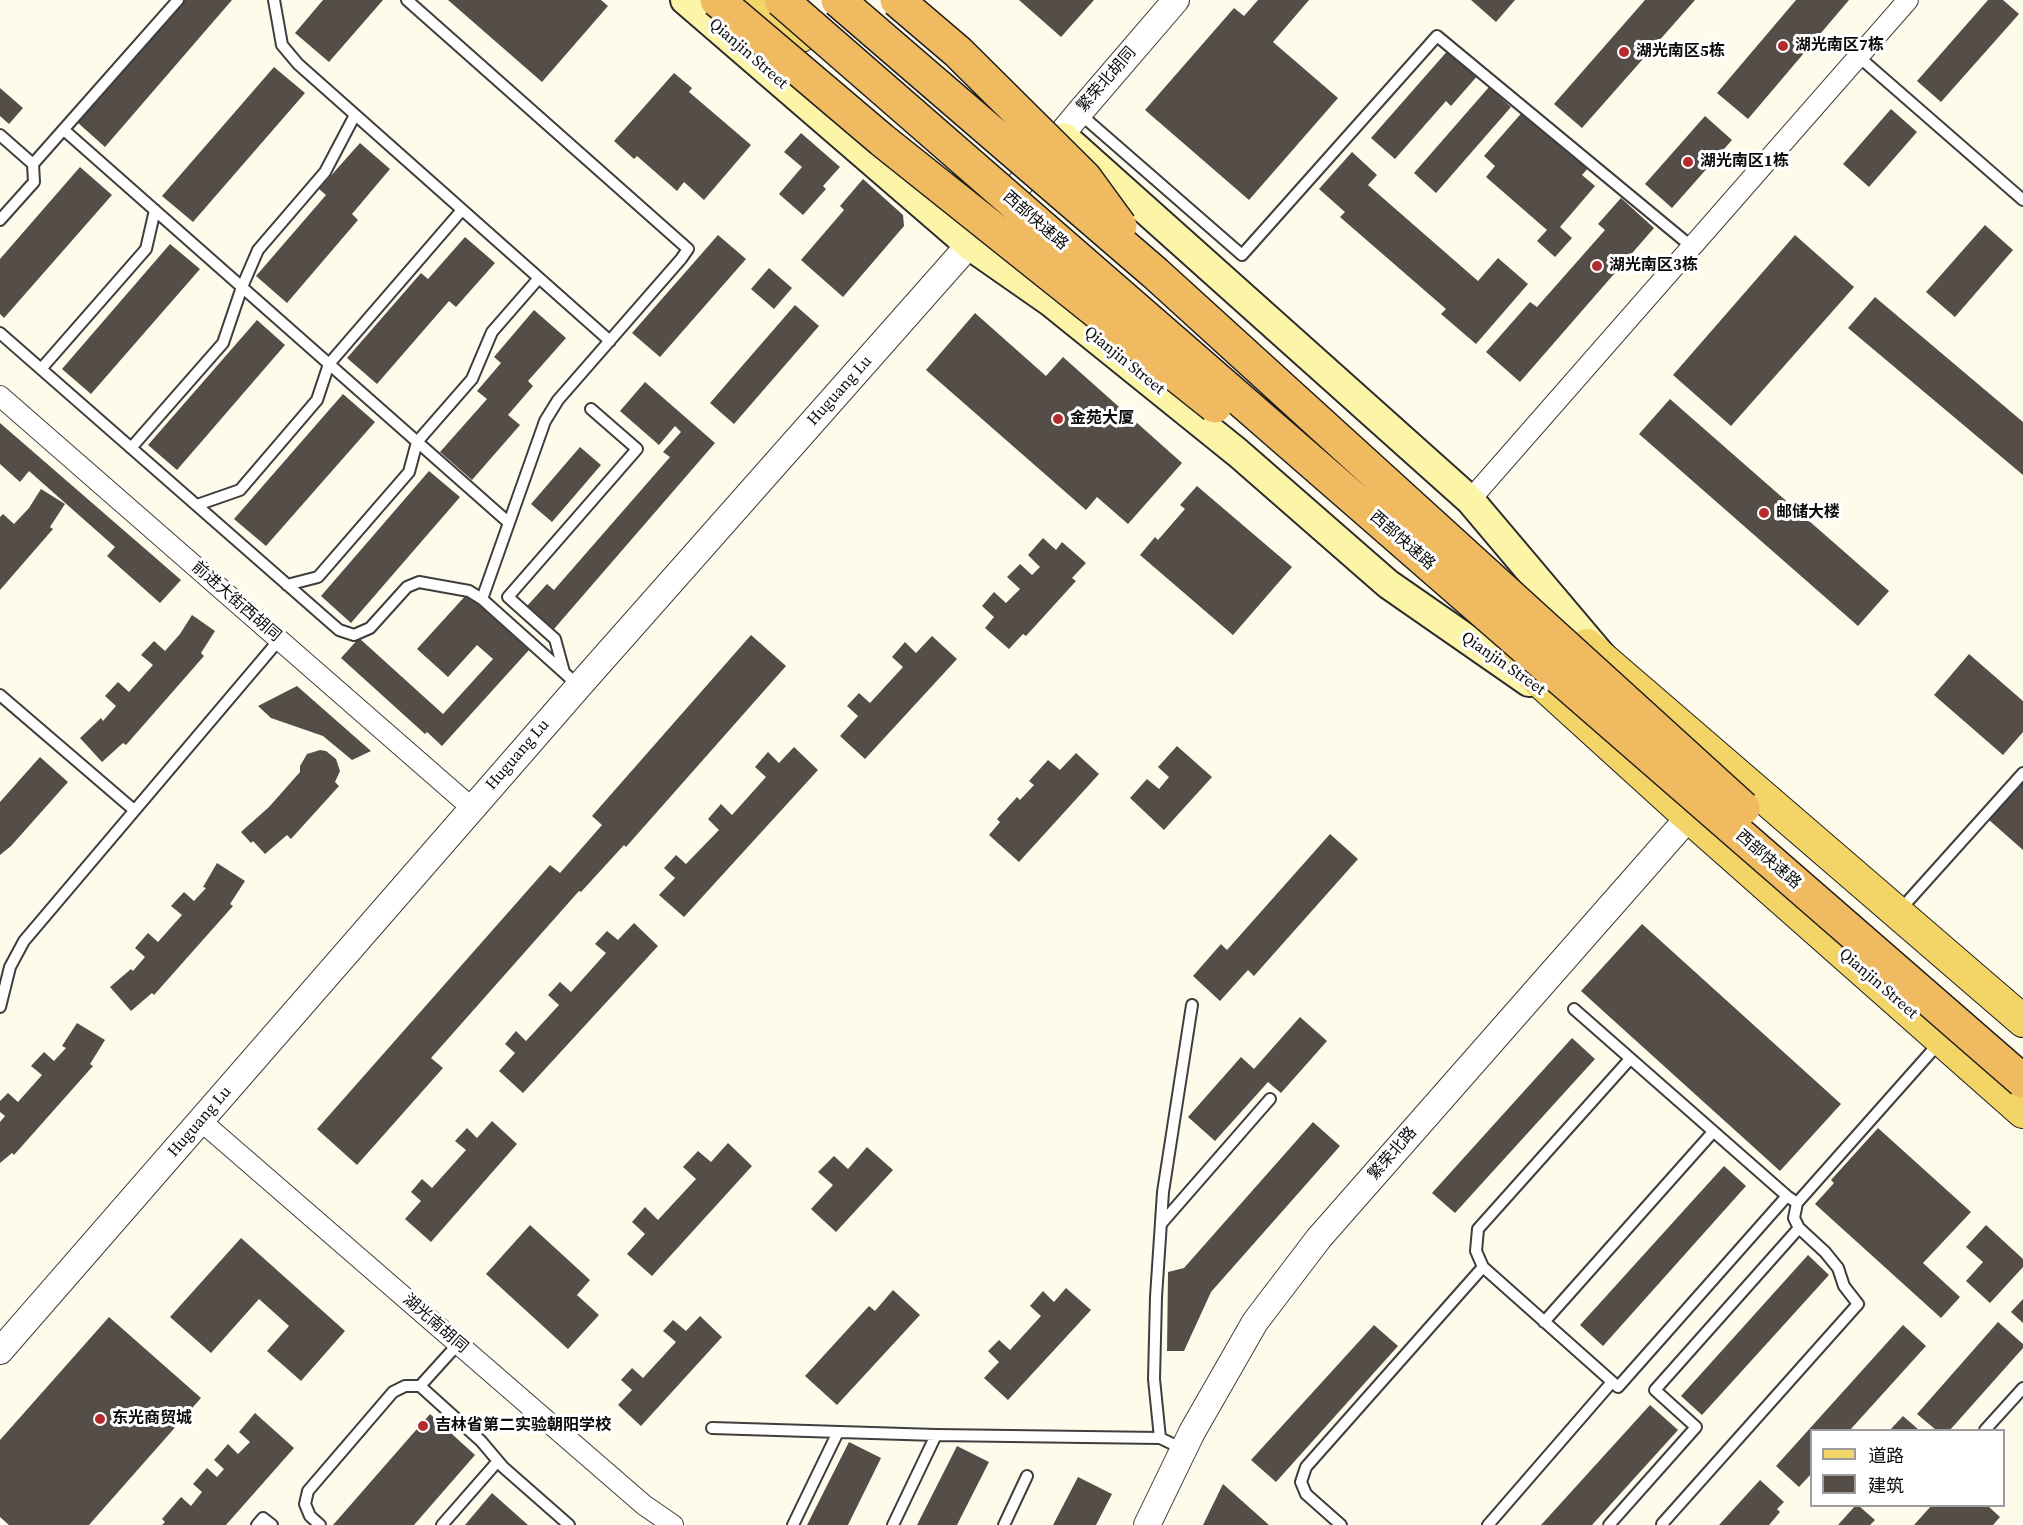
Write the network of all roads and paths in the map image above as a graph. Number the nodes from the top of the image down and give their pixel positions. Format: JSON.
{"nodes":[{"id":1,"x":178,"y":0,"type":"edge"},
{"id":2,"x":274,"y":0,"type":"edge"},
{"id":3,"x":407,"y":0,"type":"edge"},
{"id":4,"x":685,"y":0,"type":"edge"},
{"id":5,"x":717,"y":0,"type":"edge"},
{"id":6,"x":758,"y":0,"type":"edge"},
{"id":7,"x":781,"y":0,"type":"edge"},
{"id":8,"x":838,"y":0,"type":"edge"},
{"id":9,"x":854,"y":0,"type":"edge"},
{"id":10,"x":897,"y":0,"type":"edge"},
{"id":11,"x":922,"y":0,"type":"edge"},
{"id":12,"x":1176,"y":0,"type":"edge"},
{"id":13,"x":1908,"y":0,"type":"edge"},
{"id":14,"x":1859,"y":57,"type":"junction"},
{"id":15,"x":1079,"y":113,"type":"junction"},
{"id":16,"x":355,"y":115,"type":"junction"},
{"id":17,"x":64,"y":130,"type":"junction"},
{"id":18,"x":1061,"y":134,"type":"junction"},
{"id":19,"x":0,"y":135,"type":"edge"},
{"id":20,"x":1039,"y":161,"type":"junction"},
{"id":21,"x":33,"y":164,"type":"junction"},
{"id":22,"x":2023,"y":200,"type":"edge"},
{"id":23,"x":1001,"y":207,"type":"junction"},
{"id":24,"x":155,"y":210,"type":"junction"},
{"id":25,"x":462,"y":210,"type":"junction"},
{"id":26,"x":0,"y":220,"type":"edge"},
{"id":27,"x":969,"y":245,"type":"junction"},
{"id":28,"x":1692,"y":247,"type":"junction"},
{"id":29,"x":1155,"y":273,"type":"junction"},
{"id":30,"x":539,"y":278,"type":"junction"},
{"id":31,"x":242,"y":287,"type":"junction"},
{"id":32,"x":0,"y":333,"type":"edge"},
{"id":33,"x":610,"y":341,"type":"junction"},
{"id":34,"x":329,"y":364,"type":"junction"},
{"id":35,"x":41,"y":369,"type":"junction"},
{"id":36,"x":0,"y":396,"type":"edge"},
{"id":37,"x":591,"y":409,"type":"dead end"},
{"id":38,"x":417,"y":442,"type":"junction"},
{"id":39,"x":131,"y":447,"type":"junction"},
{"id":40,"x":1470,"y":501,"type":"junction"},
{"id":41,"x":197,"y":506,"type":"junction"},
{"id":42,"x":508,"y":522,"type":"junction"},
{"id":43,"x":287,"y":585,"type":"junction"},
{"id":44,"x":482,"y":599,"type":"junction"},
{"id":45,"x":1473,"y":602,"type":"junction"},
{"id":46,"x":279,"y":640,"type":"junction"},
{"id":47,"x":1610,"y":665,"type":"junction"},
{"id":48,"x":571,"y":679,"type":"junction"},
{"id":49,"x":0,"y":695,"type":"edge"},
{"id":50,"x":1572,"y":712,"type":"junction"},
{"id":51,"x":2023,"y":773,"type":"edge"},
{"id":52,"x":472,"y":808,"type":"junction"},
{"id":53,"x":134,"y":810,"type":"junction"},
{"id":54,"x":1689,"y":817,"type":"junction"},
{"id":55,"x":1898,"y":913,"type":"junction"},
{"id":56,"x":1192,"y":1005,"type":"dead end"},
{"id":57,"x":0,"y":1007,"type":"edge"},
{"id":58,"x":1574,"y":1009,"type":"dead end"},
{"id":59,"x":2023,"y":1020,"type":"edge"},
{"id":60,"x":1942,"y":1040,"type":"junction"},
{"id":61,"x":1630,"y":1059,"type":"junction"},
{"id":62,"x":2023,"y":1060,"type":"edge"},
{"id":63,"x":2023,"y":1081,"type":"edge"},
{"id":64,"x":1270,"y":1099,"type":"dead end"},
{"id":65,"x":2023,"y":1112,"type":"edge"},
{"id":66,"x":201,"y":1121,"type":"junction"},
{"id":67,"x":1713,"y":1132,"type":"junction"},
{"id":68,"x":1792,"y":1200,"type":"junction"},
{"id":69,"x":1161,"y":1224,"type":"junction"},
{"id":70,"x":1799,"y":1228,"type":"junction"},
{"id":71,"x":1483,"y":1267,"type":"junction"},
{"id":72,"x":1544,"y":1322,"type":"junction"},
{"id":73,"x":458,"y":1344,"type":"junction"},
{"id":74,"x":0,"y":1351,"type":"edge"},
{"id":75,"x":1612,"y":1382,"type":"junction"},
{"id":76,"x":420,"y":1386,"type":"junction"},
{"id":77,"x":2023,"y":1388,"type":"edge"},
{"id":78,"x":712,"y":1428,"type":"dead end"},
{"id":79,"x":1987,"y":1429,"type":"edge"},
{"id":80,"x":838,"y":1432,"type":"junction"},
{"id":81,"x":936,"y":1435,"type":"junction"},
{"id":82,"x":1160,"y":1438,"type":"junction"},
{"id":83,"x":1184,"y":1449,"type":"junction"},
{"id":84,"x":498,"y":1461,"type":"junction"},
{"id":85,"x":1027,"y":1476,"type":"dead end"},
{"id":86,"x":662,"y":1522,"type":"edge"},
{"id":87,"x":1662,"y":1524,"type":"edge"},
{"id":88,"x":257,"y":1525,"type":"edge"},
{"id":89,"x":272,"y":1525,"type":"edge"},
{"id":90,"x":320,"y":1525,"type":"edge"},
{"id":91,"x":442,"y":1525,"type":"edge"},
{"id":92,"x":569,"y":1525,"type":"edge"},
{"id":93,"x":792,"y":1525,"type":"edge"},
{"id":94,"x":893,"y":1525,"type":"edge"},
{"id":95,"x":1004,"y":1525,"type":"edge"},
{"id":96,"x":1147,"y":1525,"type":"edge"},
{"id":97,"x":1341,"y":1525,"type":"edge"},
{"id":98,"x":1488,"y":1525,"type":"edge"},
{"id":99,"x":1609,"y":1525,"type":"edge"}],
"edges":[{"from":1,"to":17,"type":"lane"},
{"from":2,"to":16,"type":"lane"},
{"from":3,"to":33,"type":"lane"},
{"from":4,"to":27,"type":"main road","name":"Qianjin Street"},
{"from":5,"to":45,"type":"highway","bridge":true},
{"from":6,"to":23,"type":"main road","name":"Qianjin Street"},
{"from":7,"to":45,"type":"highway","name":"西部快速路","bridge":true},
{"from":8,"to":29,"type":"highway","name":"西部快速路","bridge":true},
{"from":9,"to":20,"type":"main road"},
{"from":10,"to":29,"type":"highway","bridge":true},
{"from":11,"to":18,"type":"main road"},
{"from":12,"to":15,"type":"street","name":"繁荣北胡同"},
{"from":13,"to":14,"type":"street"},
{"from":14,"to":22,"type":"lane"},
{"from":14,"to":28,"type":"street"},
{"from":15,"to":18,"type":"street","name":"繁荣北胡同"},
{"from":15,"to":28,"type":"lane"},
{"from":16,"to":25,"type":"lane"},
{"from":16,"to":31,"type":"lane"},
{"from":17,"to":21,"type":"lane"},
{"from":17,"to":24,"type":"lane"},
{"from":18,"to":20,"type":"street","name":"繁荣北胡同"},
{"from":18,"to":40,"type":"main road"},
{"from":19,"to":21,"type":"lane"},
{"from":20,"to":23,"type":"street","name":"Huguang Lu"},
{"from":20,"to":47,"type":"main road"},
{"from":21,"to":26,"type":"lane"},
{"from":23,"to":27,"type":"street","name":"Huguang Lu"},
{"from":23,"to":50,"type":"main road","name":"Qianjin Street"},
{"from":24,"to":31,"type":"lane"},
{"from":24,"to":35,"type":"lane"},
{"from":25,"to":30,"type":"lane"},
{"from":25,"to":34,"type":"lane"},
{"from":27,"to":48,"type":"street","name":"Huguang Lu"},
{"from":27,"to":50,"type":"main road","name":"Qianjin Street"},
{"from":28,"to":40,"type":"street"},
{"from":29,"to":62,"type":"highway","name":"西部快速路","bridge":true},
{"from":30,"to":33,"type":"lane"},
{"from":30,"to":38,"type":"lane"},
{"from":31,"to":34,"type":"lane"},
{"from":31,"to":39,"type":"lane"},
{"from":32,"to":35,"type":"lane"},
{"from":33,"to":42,"type":"lane"},
{"from":34,"to":38,"type":"lane"},
{"from":34,"to":41,"type":"lane"},
{"from":35,"to":39,"type":"lane"},
{"from":36,"to":46,"type":"street","name":"前进大街西胡同"},
{"from":37,"to":48,"type":"lane"},
{"from":38,"to":42,"type":"lane"},
{"from":38,"to":43,"type":"lane"},
{"from":39,"to":41,"type":"lane"},
{"from":40,"to":47,"type":"main road"},
{"from":41,"to":43,"type":"lane"},
{"from":42,"to":44,"type":"lane"},
{"from":43,"to":44,"type":"lane"},
{"from":44,"to":48,"type":"lane"},
{"from":45,"to":63,"type":"highway","name":"西部快速路","bridge":true},
{"from":46,"to":52,"type":"street","name":"前进大街西胡同"},
{"from":46,"to":53,"type":"lane"},
{"from":47,"to":55,"type":"main road"},
{"from":48,"to":52,"type":"street","name":"Huguang Lu"},
{"from":49,"to":53,"type":"lane"},
{"from":50,"to":54,"type":"main road","name":"Qianjin Street"},
{"from":51,"to":55,"type":"lane"},
{"from":52,"to":66,"type":"street","name":"Huguang Lu"},
{"from":53,"to":57,"type":"lane"},
{"from":54,"to":60,"type":"main road","name":"Qianjin Street"},
{"from":54,"to":83,"type":"street","name":"繁荣北路"},
{"from":55,"to":59,"type":"main road"},
{"from":56,"to":69,"type":"lane"},
{"from":58,"to":61,"type":"lane"},
{"from":60,"to":65,"type":"main road","name":"Qianjin Street"},
{"from":60,"to":68,"type":"lane"},
{"from":61,"to":67,"type":"lane"},
{"from":61,"to":71,"type":"lane"},
{"from":64,"to":69,"type":"lane"},
{"from":66,"to":73,"type":"street","name":"湖光南胡同"},
{"from":66,"to":74,"type":"street","name":"Huguang Lu"},
{"from":67,"to":68,"type":"lane"},
{"from":67,"to":72,"type":"lane"},
{"from":68,"to":70,"type":"lane"},
{"from":68,"to":75,"type":"lane"},
{"from":69,"to":82,"type":"lane"},
{"from":70,"to":87,"type":"lane"},
{"from":70,"to":99,"type":"lane"},
{"from":71,"to":72,"type":"lane"},
{"from":71,"to":97,"type":"lane"},
{"from":72,"to":75,"type":"lane"},
{"from":73,"to":76,"type":"lane"},
{"from":73,"to":86,"type":"street","name":"湖光南胡同"},
{"from":75,"to":98,"type":"lane"},
{"from":76,"to":84,"type":"lane"},
{"from":76,"to":90,"type":"lane"},
{"from":77,"to":79,"type":"lane"},
{"from":78,"to":80,"type":"lane"},
{"from":80,"to":81,"type":"lane"},
{"from":80,"to":93,"type":"lane"},
{"from":81,"to":82,"type":"lane"},
{"from":81,"to":94,"type":"lane"},
{"from":82,"to":83,"type":"lane"},
{"from":83,"to":96,"type":"street","name":"繁荣北路"},
{"from":84,"to":91,"type":"lane"},
{"from":84,"to":92,"type":"lane"},
{"from":85,"to":95,"type":"lane"},
{"from":88,"to":89,"type":"lane"}]}
